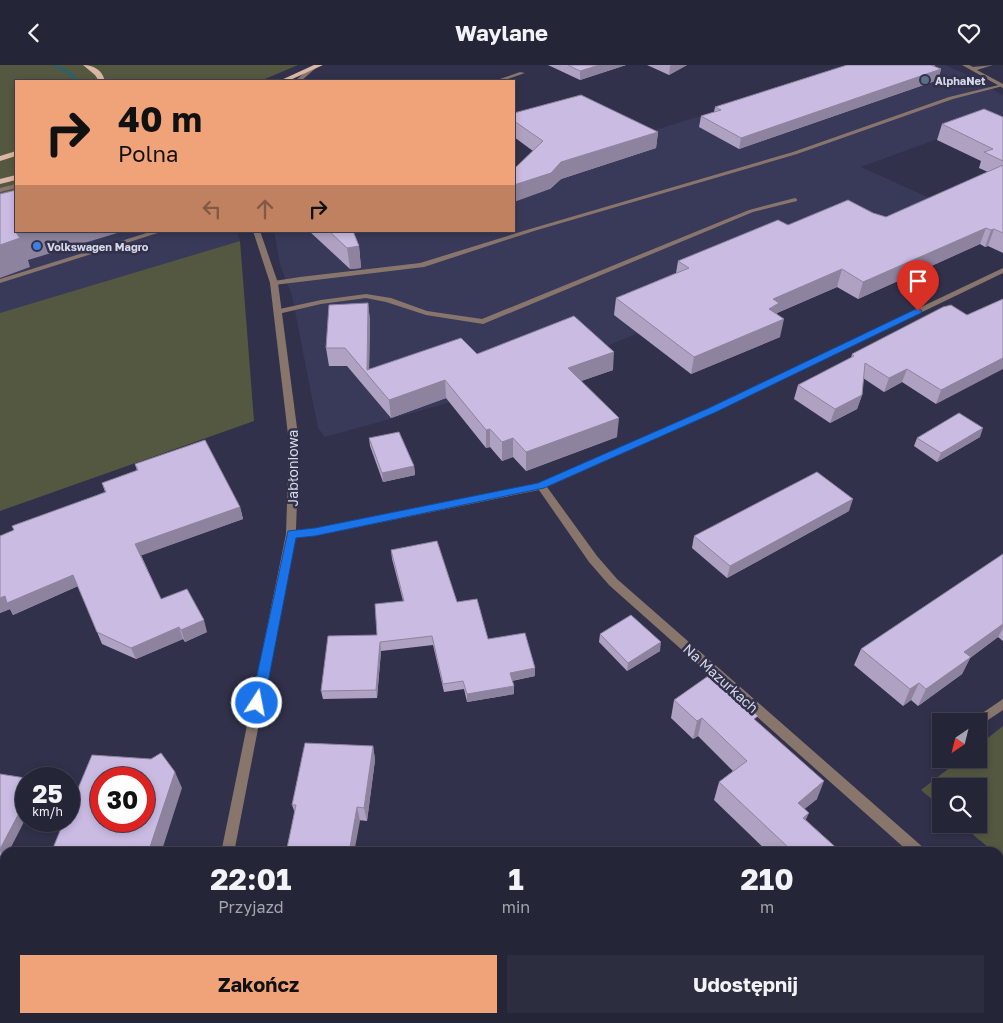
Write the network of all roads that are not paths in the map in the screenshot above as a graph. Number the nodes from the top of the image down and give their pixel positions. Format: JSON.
{"nodes":[{"id":1,"x":86,"y":65,"type":"edge"},
{"id":2,"x":965,"y":65,"type":"edge"},
{"id":3,"x":990,"y":65,"type":"edge"},
{"id":4,"x":317,"y":66,"type":"edge"},
{"id":5,"x":974,"y":69,"type":"junction"},
{"id":6,"x":522,"y":73,"type":"dead end"},
{"id":7,"x":102,"y":80,"type":"edge"},
{"id":8,"x":285,"y":80,"type":"edge"},
{"id":9,"x":299,"y":80,"type":"edge"},
{"id":10,"x":500,"y":80,"type":"edge"},
{"id":11,"x":1002,"y":85,"type":"edge"},
{"id":12,"x":15,"y":153,"type":"edge"},
{"id":13,"x":0,"y":159,"type":"edge"},
{"id":14,"x":15,"y":177,"type":"edge"},
{"id":15,"x":0,"y":182,"type":"edge"},
{"id":16,"x":15,"y":186,"type":"edge"},
{"id":17,"x":0,"y":190,"type":"edge"},
{"id":18,"x":795,"y":201,"type":"dead end"},
{"id":19,"x":158,"y":232,"type":"edge"},
{"id":20,"x":256,"y":232,"type":"edge"},
{"id":21,"x":1003,"y":270,"type":"edge"},
{"id":22,"x":0,"y":281,"type":"edge"},
{"id":23,"x":274,"y":283,"type":"junction"},
{"id":24,"x":278,"y":311,"type":"junction"},
{"id":25,"x":540,"y":486,"type":"junction"},
{"id":26,"x":292,"y":534,"type":"junction"},
{"id":27,"x":1003,"y":704,"type":"edge"},
{"id":28,"x":988,"y":715,"type":"edge"},
{"id":29,"x":227,"y":847,"type":"edge"},
{"id":30,"x":913,"y":847,"type":"edge"}],
"edges":[{"from":1,"to":7,"type":"main road"},
{"from":2,"to":5,"type":"street"},
{"from":3,"to":5,"type":"street"},
{"from":4,"to":8,"type":"main road"},
{"from":4,"to":9,"type":"street"},
{"from":5,"to":11,"type":"street"},
{"from":6,"to":10,"type":"street"},
{"from":11,"to":23,"type":"street"},
{"from":12,"to":13,"type":"main road"},
{"from":14,"to":15,"type":"main road"},
{"from":16,"to":17,"type":"street"},
{"from":18,"to":24,"type":"street"},
{"from":19,"to":22,"type":"street"},
{"from":20,"to":23,"type":"street","name":"Jabłoniowa"},
{"from":21,"to":25,"type":"street"},
{"from":23,"to":24,"type":"street","name":"Jabłoniowa"},
{"from":24,"to":26,"type":"street","name":"Jabłoniowa"},
{"from":25,"to":26,"type":"street"},
{"from":25,"to":30,"type":"street","name":"Na Mazurkach"},
{"from":26,"to":29,"type":"street","name":"Jabłoniowa"},
{"from":27,"to":28,"type":"street"}]}
